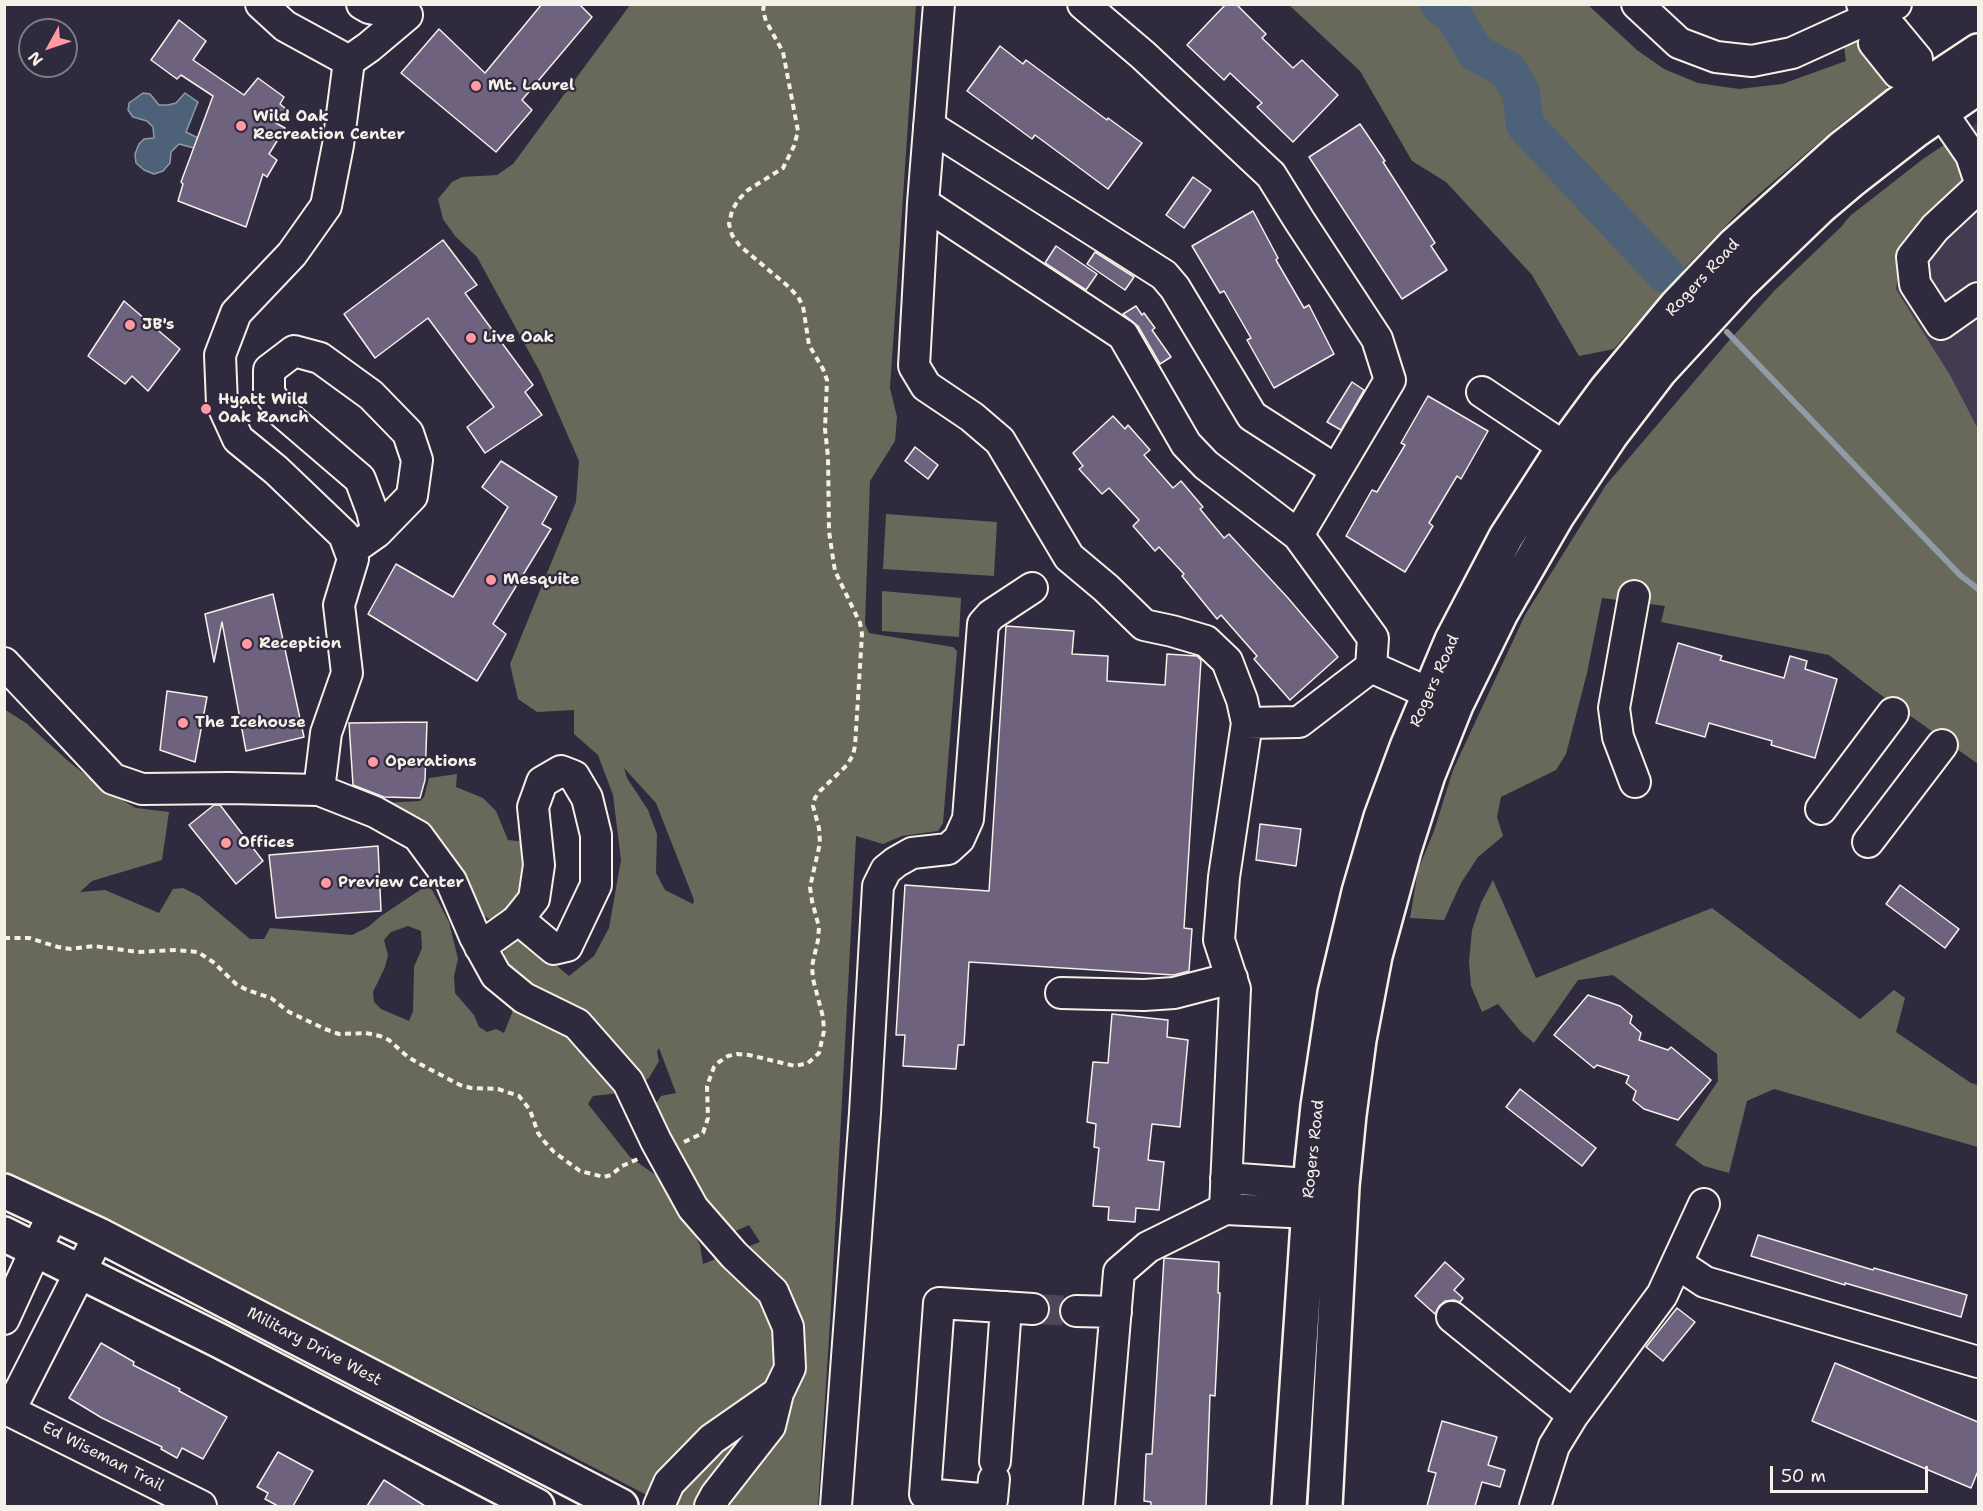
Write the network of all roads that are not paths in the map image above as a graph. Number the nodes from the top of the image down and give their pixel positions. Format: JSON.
{"nodes":[{"id":1,"x":261,"y":4,"type":"edge"},
{"id":2,"x":362,"y":4,"type":"edge"},
{"id":3,"x":939,"y":4,"type":"edge"},
{"id":4,"x":1083,"y":4,"type":"edge"},
{"id":5,"x":1637,"y":4,"type":"edge"},
{"id":6,"x":1896,"y":4,"type":"edge"},
{"id":7,"x":1870,"y":18,"type":"edge"},
{"id":8,"x":1978,"y":51,"type":"edge"},
{"id":9,"x":349,"y":61,"type":"junction"},
{"id":10,"x":1978,"y":87,"type":"edge"},
{"id":11,"x":1927,"y":92,"type":"junction"},
{"id":12,"x":929,"y":126,"type":"junction"},
{"id":13,"x":1976,"y":161,"type":"edge"},
{"id":14,"x":1978,"y":188,"type":"edge"},
{"id":15,"x":923,"y":204,"type":"junction"},
{"id":16,"x":1978,"y":298,"type":"edge"},
{"id":17,"x":1482,"y":392,"type":"dead end"},
{"id":18,"x":1564,"y":447,"type":"junction"},
{"id":19,"x":1336,"y":470,"type":"junction"},
{"id":20,"x":378,"y":532,"type":"junction"},
{"id":21,"x":1298,"y":535,"type":"junction"},
{"id":22,"x":350,"y":551,"type":"junction"},
{"id":23,"x":1032,"y":588,"type":"dead end"},
{"id":24,"x":1634,"y":596,"type":"dead end"},
{"id":25,"x":4,"y":663,"type":"edge"},
{"id":26,"x":1381,"y":672,"type":"junction"},
{"id":27,"x":1442,"y":699,"type":"junction"},
{"id":28,"x":1893,"y":713,"type":"dead end"},
{"id":29,"x":1247,"y":723,"type":"junction"},
{"id":30,"x":1942,"y":745,"type":"dead end"},
{"id":31,"x":1635,"y":782,"type":"dead end"},
{"id":32,"x":319,"y":790,"type":"junction"},
{"id":33,"x":1821,"y":809,"type":"dead end"},
{"id":34,"x":1868,"y":842,"type":"dead end"},
{"id":35,"x":518,"y":919,"type":"junction"},
{"id":36,"x":480,"y":947,"type":"junction"},
{"id":37,"x":1232,"y":978,"type":"junction"},
{"id":38,"x":1061,"y":993,"type":"dead end"},
{"id":39,"x":1226,"y":1178,"type":"junction"},
{"id":40,"x":4,"y":1191,"type":"edge"},
{"id":41,"x":1326,"y":1200,"type":"junction"},
{"id":42,"x":1704,"y":1204,"type":"dead end"},
{"id":43,"x":1225,"y":1209,"type":"junction"},
{"id":44,"x":54,"y":1213,"type":"junction"},
{"id":45,"x":4,"y":1234,"type":"edge"},
{"id":46,"x":99,"y":1235,"type":"junction"},
{"id":47,"x":36,"y":1249,"type":"junction"},
{"id":48,"x":1678,"y":1264,"type":"junction"},
{"id":49,"x":80,"y":1271,"type":"junction"},
{"id":50,"x":1076,"y":1311,"type":"tunnel mouth"},
{"id":51,"x":1116,"y":1312,"type":"junction"},
{"id":52,"x":6,"y":1315,"type":"edge"},
{"id":53,"x":1452,"y":1317,"type":"dead end"},
{"id":54,"x":50,"y":1330,"type":"junction"},
{"id":55,"x":1978,"y":1362,"type":"edge"},
{"id":56,"x":778,"y":1393,"type":"junction"},
{"id":57,"x":7,"y":1409,"type":"edge"},
{"id":58,"x":1573,"y":1415,"type":"junction"},
{"id":59,"x":994,"y":1470,"type":"joint"},
{"id":60,"x":201,"y":1506,"type":"edge"},
{"id":61,"x":537,"y":1506,"type":"edge"},
{"id":62,"x":621,"y":1506,"type":"edge"},
{"id":63,"x":659,"y":1506,"type":"edge"},
{"id":64,"x":710,"y":1506,"type":"edge"},
{"id":65,"x":836,"y":1506,"type":"edge"},
{"id":66,"x":1099,"y":1506,"type":"edge"},
{"id":67,"x":1289,"y":1506,"type":"edge"},
{"id":68,"x":1324,"y":1506,"type":"edge"},
{"id":69,"x":1534,"y":1506,"type":"edge"}],
"edges":[{"from":1,"to":9,"type":"street"},
{"from":2,"to":9,"type":"street"},
{"from":3,"to":12,"type":"street"},
{"from":4,"to":19,"type":"street"},
{"from":5,"to":7,"type":"street"},
{"from":6,"to":7,"type":"street"},
{"from":7,"to":11,"type":"street"},
{"from":8,"to":11,"type":"main road","name":"Rogers Road"},
{"from":9,"to":22,"type":"street"},
{"from":10,"to":11,"type":"main road","name":"Rogers Road"},
{"from":11,"to":13,"type":"street"},
{"from":11,"to":18,"type":"main road","name":"Rogers Road"},
{"from":11,"to":27,"type":"main road","name":"Rogers Road"},
{"from":12,"to":15,"type":"street"},
{"from":12,"to":19,"type":"street"},
{"from":14,"to":16,"type":"street"},
{"from":15,"to":21,"type":"street"},
{"from":15,"to":29,"type":"street"},
{"from":17,"to":18,"type":"street"},
{"from":18,"to":27,"type":"main road","name":"Rogers Road"},
{"from":19,"to":21,"type":"street"},
{"from":20,"to":20,"type":"street"},
{"from":20,"to":22,"type":"street"},
{"from":21,"to":26,"type":"street"},
{"from":22,"to":32,"type":"street"},
{"from":23,"to":65,"type":"street"},
{"from":24,"to":31,"type":"street"},
{"from":25,"to":32,"type":"street"},
{"from":26,"to":27,"type":"street"},
{"from":26,"to":29,"type":"street"},
{"from":27,"to":41,"type":"main road","name":"Rogers Road"},
{"from":28,"to":33,"type":"street"},
{"from":29,"to":37,"type":"street"},
{"from":30,"to":34,"type":"street"},
{"from":32,"to":36,"type":"street"},
{"from":35,"to":35,"type":"street"},
{"from":35,"to":36,"type":"street"},
{"from":36,"to":56,"type":"street"},
{"from":37,"to":38,"type":"street"},
{"from":37,"to":39,"type":"street"},
{"from":39,"to":41,"type":"street"},
{"from":39,"to":43,"type":"street"},
{"from":40,"to":44,"type":"main road","name":"Military Drive West"},
{"from":41,"to":43,"type":"street"},
{"from":41,"to":67,"type":"main road","name":"Rogers Road"},
{"from":41,"to":68,"type":"main road","name":"Rogers Road"},
{"from":42,"to":48,"type":"street"},
{"from":43,"to":51,"type":"street"},
{"from":44,"to":46,"type":"main road","name":"Military Drive West"},
{"from":44,"to":47,"type":"street"},
{"from":45,"to":47,"type":"main road"},
{"from":46,"to":49,"type":"street"},
{"from":46,"to":62,"type":"main road","name":"Military Drive West"},
{"from":47,"to":49,"type":"main road"},
{"from":47,"to":52,"type":"street"},
{"from":48,"to":55,"type":"street"},
{"from":48,"to":58,"type":"street"},
{"from":49,"to":54,"type":"street"},
{"from":49,"to":61,"type":"main road"},
{"from":50,"to":51,"type":"street"},
{"from":51,"to":66,"type":"street"},
{"from":52,"to":54,"type":"street"},
{"from":53,"to":58,"type":"street"},
{"from":54,"to":57,"type":"street"},
{"from":56,"to":63,"type":"street"},
{"from":56,"to":64,"type":"street"},
{"from":57,"to":60,"type":"street","name":"Ed Wiseman Trail"},
{"from":58,"to":69,"type":"street"},
{"from":59,"to":59,"type":"street"}]}
